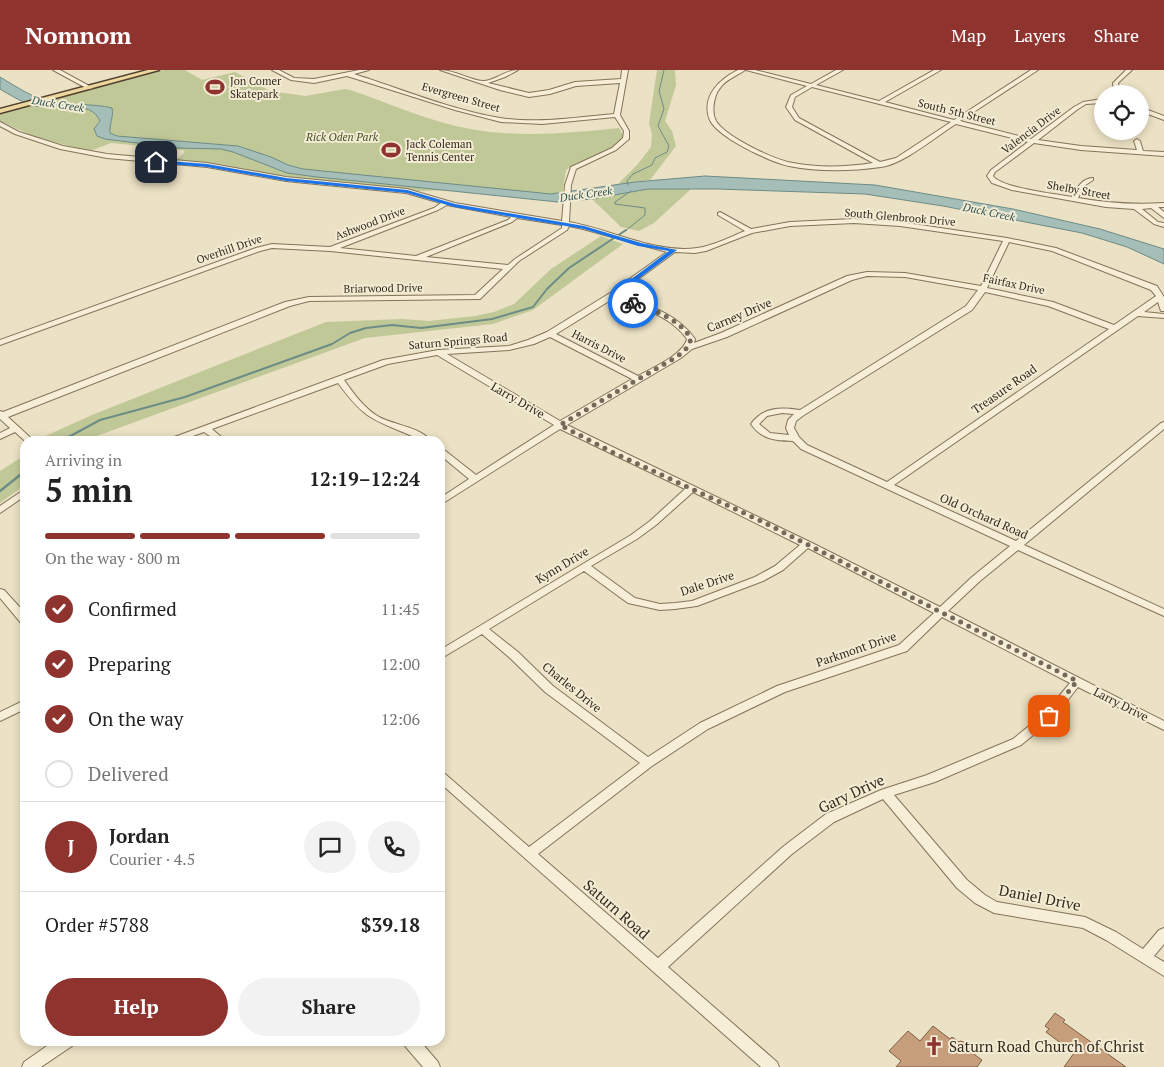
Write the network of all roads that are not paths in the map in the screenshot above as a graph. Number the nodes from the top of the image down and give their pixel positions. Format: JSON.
{"nodes":[{"id":1,"x":56,"y":70,"type":"edge"},
{"id":2,"x":148,"y":70,"type":"edge"},
{"id":3,"x":156,"y":70,"type":"edge"},
{"id":4,"x":275,"y":70,"type":"edge"},
{"id":5,"x":366,"y":70,"type":"edge"},
{"id":6,"x":443,"y":70,"type":"edge"},
{"id":7,"x":515,"y":70,"type":"edge"},
{"id":8,"x":625,"y":70,"type":"edge"},
{"id":9,"x":742,"y":70,"type":"edge"},
{"id":10,"x":748,"y":70,"type":"edge"},
{"id":11,"x":840,"y":70,"type":"edge"},
{"id":12,"x":938,"y":70,"type":"edge"},
{"id":13,"x":1035,"y":70,"type":"edge"},
{"id":14,"x":1129,"y":70,"type":"edge"},
{"id":15,"x":348,"y":74,"type":"junction"},
{"id":16,"x":622,"y":81,"type":"junction"},
{"id":17,"x":483,"y":83,"type":"junction"},
{"id":18,"x":1114,"y":85,"type":"edge"},
{"id":19,"x":810,"y":86,"type":"junction"},
{"id":20,"x":88,"y":87,"type":"junction"},
{"id":21,"x":1094,"y":102,"type":"edge"},
{"id":22,"x":880,"y":103,"type":"junction"},
{"id":23,"x":0,"y":110,"type":"edge"},
{"id":24,"x":1149,"y":112,"type":"edge"},
{"id":25,"x":617,"y":115,"type":"junction"},
{"id":26,"x":1164,"y":118,"type":"edge"},
{"id":27,"x":956,"y":122,"type":"junction"},
{"id":28,"x":0,"y":124,"type":"edge"},
{"id":29,"x":1032,"y":140,"type":"junction"},
{"id":30,"x":1137,"y":141,"type":"dead end"},
{"id":31,"x":1140,"y":152,"type":"junction"},
{"id":32,"x":1164,"y":154,"type":"edge"},
{"id":33,"x":881,"y":165,"type":"junction"},
{"id":34,"x":1091,"y":179,"type":"dead end"},
{"id":35,"x":1003,"y":186,"type":"joint"},
{"id":36,"x":1074,"y":199,"type":"junction"},
{"id":37,"x":445,"y":203,"type":"junction"},
{"id":38,"x":1164,"y":205,"type":"edge"},
{"id":39,"x":1153,"y":206,"type":"junction"},
{"id":40,"x":1136,"y":207,"type":"junction"},
{"id":41,"x":720,"y":214,"type":"dead end"},
{"id":42,"x":516,"y":216,"type":"junction"},
{"id":43,"x":1164,"y":216,"type":"edge"},
{"id":44,"x":567,"y":224,"type":"junction"},
{"id":45,"x":1164,"y":225,"type":"edge"},
{"id":46,"x":750,"y":231,"type":"junction"},
{"id":47,"x":1007,"y":240,"type":"junction"},
{"id":48,"x":330,"y":249,"type":"junction"},
{"id":49,"x":674,"y":250,"type":"junction"},
{"id":50,"x":416,"y":258,"type":"junction"},
{"id":51,"x":508,"y":268,"type":"junction"},
{"id":52,"x":905,"y":275,"type":"joint"},
{"id":53,"x":983,"y":289,"type":"junction"},
{"id":54,"x":613,"y":295,"type":"junction"},
{"id":55,"x":1160,"y":297,"type":"junction"},
{"id":56,"x":1164,"y":309,"type":"edge"},
{"id":57,"x":1136,"y":313,"type":"junction"},
{"id":58,"x":1164,"y":316,"type":"edge"},
{"id":59,"x":1114,"y":328,"type":"junction"},
{"id":60,"x":550,"y":334,"type":"junction"},
{"id":61,"x":0,"y":343,"type":"edge"},
{"id":62,"x":688,"y":347,"type":"junction"},
{"id":63,"x":438,"y":352,"type":"junction"},
{"id":64,"x":339,"y":379,"type":"junction"},
{"id":65,"x":638,"y":379,"type":"junction"},
{"id":66,"x":801,"y":413,"type":"junction"},
{"id":67,"x":1,"y":415,"type":"edge"},
{"id":68,"x":560,"y":425,"type":"junction"},
{"id":69,"x":1164,"y":425,"type":"edge"},
{"id":70,"x":16,"y":428,"type":"junction"},
{"id":71,"x":206,"y":429,"type":"junction"},
{"id":72,"x":0,"y":436,"type":"edge"},
{"id":73,"x":25,"y":436,"type":"edge"},
{"id":74,"x":186,"y":436,"type":"edge"},
{"id":75,"x":215,"y":436,"type":"edge"},
{"id":76,"x":420,"y":436,"type":"edge"},
{"id":77,"x":796,"y":438,"type":"junction"},
{"id":78,"x":445,"y":455,"type":"edge"},
{"id":79,"x":475,"y":479,"type":"junction"},
{"id":80,"x":887,"y":486,"type":"junction"},
{"id":81,"x":691,"y":488,"type":"junction"},
{"id":82,"x":20,"y":496,"type":"edge"},
{"id":83,"x":445,"y":499,"type":"edge"},
{"id":84,"x":0,"y":510,"type":"edge"},
{"id":85,"x":807,"y":544,"type":"junction"},
{"id":86,"x":1018,"y":546,"type":"junction"},
{"id":87,"x":584,"y":566,"type":"junction"},
{"id":88,"x":0,"y":592,"type":"edge"},
{"id":89,"x":942,"y":613,"type":"junction"},
{"id":90,"x":1164,"y":613,"type":"edge"},
{"id":91,"x":20,"y":614,"type":"edge"},
{"id":92,"x":482,"y":629,"type":"junction"},
{"id":93,"x":445,"y":652,"type":"edge"},
{"id":94,"x":1077,"y":681,"type":"junction"},
{"id":95,"x":20,"y":707,"type":"edge"},
{"id":96,"x":0,"y":717,"type":"edge"},
{"id":97,"x":1164,"y":726,"type":"edge"},
{"id":98,"x":648,"y":763,"type":"junction"},
{"id":99,"x":445,"y":780,"type":"edge"},
{"id":100,"x":885,"y":793,"type":"junction"},
{"id":101,"x":528,"y":854,"type":"junction"},
{"id":102,"x":1164,"y":934,"type":"edge"},
{"id":103,"x":1145,"y":957,"type":"junction"},
{"id":104,"x":658,"y":967,"type":"junction"},
{"id":105,"x":1164,"y":970,"type":"edge"},
{"id":106,"x":60,"y":1046,"type":"edge"},
{"id":107,"x":414,"y":1046,"type":"edge"},
{"id":108,"x":30,"y":1067,"type":"edge"},
{"id":109,"x":433,"y":1067,"type":"edge"},
{"id":110,"x":772,"y":1067,"type":"edge"}],
"edges":[{"from":1,"to":20,"type":"street"},
{"from":2,"to":20,"type":"main road"},
{"from":3,"to":20,"type":"main road"},
{"from":4,"to":15,"type":"street","name":"Evergreen Street"},
{"from":5,"to":15,"type":"street"},
{"from":6,"to":17,"type":"street"},
{"from":7,"to":17,"type":"street"},
{"from":8,"to":16,"type":"street"},
{"from":9,"to":33,"type":"street"},
{"from":10,"to":19,"type":"street","name":"South 5th Street"},
{"from":11,"to":19,"type":"street"},
{"from":12,"to":22,"type":"street"},
{"from":13,"to":27,"type":"street"},
{"from":14,"to":18,"type":"street"},
{"from":15,"to":25,"type":"street","name":"Evergreen Street"},
{"from":16,"to":17,"type":"street"},
{"from":16,"to":25,"type":"street"},
{"from":19,"to":22,"type":"street","name":"South 5th Street"},
{"from":19,"to":33,"type":"street"},
{"from":20,"to":23,"type":"main road"},
{"from":21,"to":29,"type":"street","name":"Valencia Drive"},
{"from":22,"to":27,"type":"street","name":"South 5th Street"},
{"from":24,"to":26,"type":"street"},
{"from":25,"to":44,"type":"street"},
{"from":27,"to":29,"type":"street","name":"South 5th Street"},
{"from":27,"to":33,"type":"street"},
{"from":28,"to":37,"type":"street","name":"South Glenbrook Drive"},
{"from":29,"to":31,"type":"street","name":"South 5th Street"},
{"from":29,"to":35,"type":"street","name":"Valencia Drive"},
{"from":30,"to":31,"type":"street"},
{"from":31,"to":32,"type":"street","name":"South 5th Street"},
{"from":34,"to":36,"type":"street"},
{"from":35,"to":36,"type":"street","name":"Shelby Street"},
{"from":36,"to":40,"type":"street","name":"Shelby Street"},
{"from":37,"to":42,"type":"street","name":"South Glenbrook Drive"},
{"from":37,"to":48,"type":"street","name":"Ashwood Drive"},
{"from":38,"to":39,"type":"street","name":"Shelby Street"},
{"from":39,"to":40,"type":"street","name":"Shelby Street"},
{"from":39,"to":43,"type":"street"},
{"from":40,"to":45,"type":"street"},
{"from":41,"to":46,"type":"street"},
{"from":42,"to":44,"type":"street","name":"South Glenbrook Drive"},
{"from":42,"to":50,"type":"street"},
{"from":44,"to":49,"type":"street","name":"South Glenbrook Drive"},
{"from":44,"to":51,"type":"street","name":"Briarwood Drive"},
{"from":46,"to":47,"type":"street","name":"South Glenbrook Drive"},
{"from":46,"to":49,"type":"street","name":"South Glenbrook Drive"},
{"from":47,"to":53,"type":"street"},
{"from":47,"to":55,"type":"street","name":"South Glenbrook Drive"},
{"from":48,"to":50,"type":"street","name":"Overhill Drive"},
{"from":48,"to":61,"type":"street","name":"Overhill Drive"},
{"from":49,"to":54,"type":"street","name":"Saturn Springs Road"},
{"from":50,"to":51,"type":"street","name":"Overhill Drive"},
{"from":51,"to":67,"type":"street","name":"Briarwood Drive"},
{"from":52,"to":53,"type":"street","name":"Fairfax Drive"},
{"from":52,"to":62,"type":"street","name":"Carney Drive"},
{"from":53,"to":59,"type":"street","name":"Fairfax Drive"},
{"from":53,"to":66,"type":"street"},
{"from":54,"to":60,"type":"street","name":"Saturn Springs Road"},
{"from":54,"to":62,"type":"street"},
{"from":55,"to":56,"type":"street"},
{"from":55,"to":57,"type":"street","name":"Treasure Road"},
{"from":57,"to":58,"type":"street"},
{"from":57,"to":59,"type":"street","name":"Treasure Road"},
{"from":59,"to":80,"type":"street","name":"Treasure Road"},
{"from":60,"to":63,"type":"street","name":"Saturn Springs Road"},
{"from":60,"to":65,"type":"street","name":"Harris Drive"},
{"from":62,"to":65,"type":"street","name":"Carney Drive"},
{"from":63,"to":64,"type":"street","name":"Saturn Springs Road"},
{"from":63,"to":68,"type":"street","name":"Larry Drive"},
{"from":64,"to":71,"type":"street","name":"Saturn Springs Road"},
{"from":64,"to":76,"type":"street"},
{"from":65,"to":68,"type":"street","name":"Carney Drive"},
{"from":66,"to":77,"type":"street"},
{"from":66,"to":77,"type":"street"},
{"from":67,"to":70,"type":"street"},
{"from":68,"to":79,"type":"street","name":"Carney Drive"},
{"from":68,"to":81,"type":"street","name":"Larry Drive"},
{"from":69,"to":86,"type":"street","name":"Parkmont Drive"},
{"from":70,"to":72,"type":"street"},
{"from":70,"to":73,"type":"street"},
{"from":71,"to":74,"type":"street","name":"Saturn Springs Road"},
{"from":71,"to":75,"type":"street"},
{"from":77,"to":80,"type":"street","name":"Old Orchard Road"},
{"from":78,"to":79,"type":"street"},
{"from":79,"to":83,"type":"street","name":"Carney Drive"},
{"from":80,"to":86,"type":"street","name":"Old Orchard Road"},
{"from":81,"to":85,"type":"street","name":"Larry Drive"},
{"from":81,"to":87,"type":"street","name":"Kynn Drive"},
{"from":82,"to":84,"type":"street"},
{"from":85,"to":87,"type":"street","name":"Dale Drive"},
{"from":85,"to":89,"type":"street","name":"Larry Drive"},
{"from":86,"to":89,"type":"street","name":"Parkmont Drive"},
{"from":86,"to":90,"type":"street","name":"Old Orchard Road"},
{"from":87,"to":92,"type":"street","name":"Kynn Drive"},
{"from":88,"to":91,"type":"street"},
{"from":89,"to":94,"type":"street","name":"Larry Drive"},
{"from":89,"to":98,"type":"street","name":"Parkmont Drive"},
{"from":92,"to":93,"type":"street","name":"Kynn Drive"},
{"from":92,"to":98,"type":"street","name":"Charles Drive"},
{"from":94,"to":97,"type":"street","name":"Larry Drive"},
{"from":94,"to":100,"type":"street","name":"Gary Drive"},
{"from":95,"to":96,"type":"street"},
{"from":98,"to":101,"type":"street","name":"Parkmont Drive"},
{"from":99,"to":101,"type":"street","name":"Saturn Road"},
{"from":100,"to":103,"type":"street","name":"Daniel Drive"},
{"from":100,"to":104,"type":"street","name":"Gary Drive"},
{"from":101,"to":104,"type":"street","name":"Saturn Road"},
{"from":102,"to":103,"type":"street"},
{"from":103,"to":105,"type":"street","name":"Daniel Drive"},
{"from":104,"to":110,"type":"street","name":"Saturn Road"},
{"from":106,"to":108,"type":"street"},
{"from":107,"to":109,"type":"street"}]}
